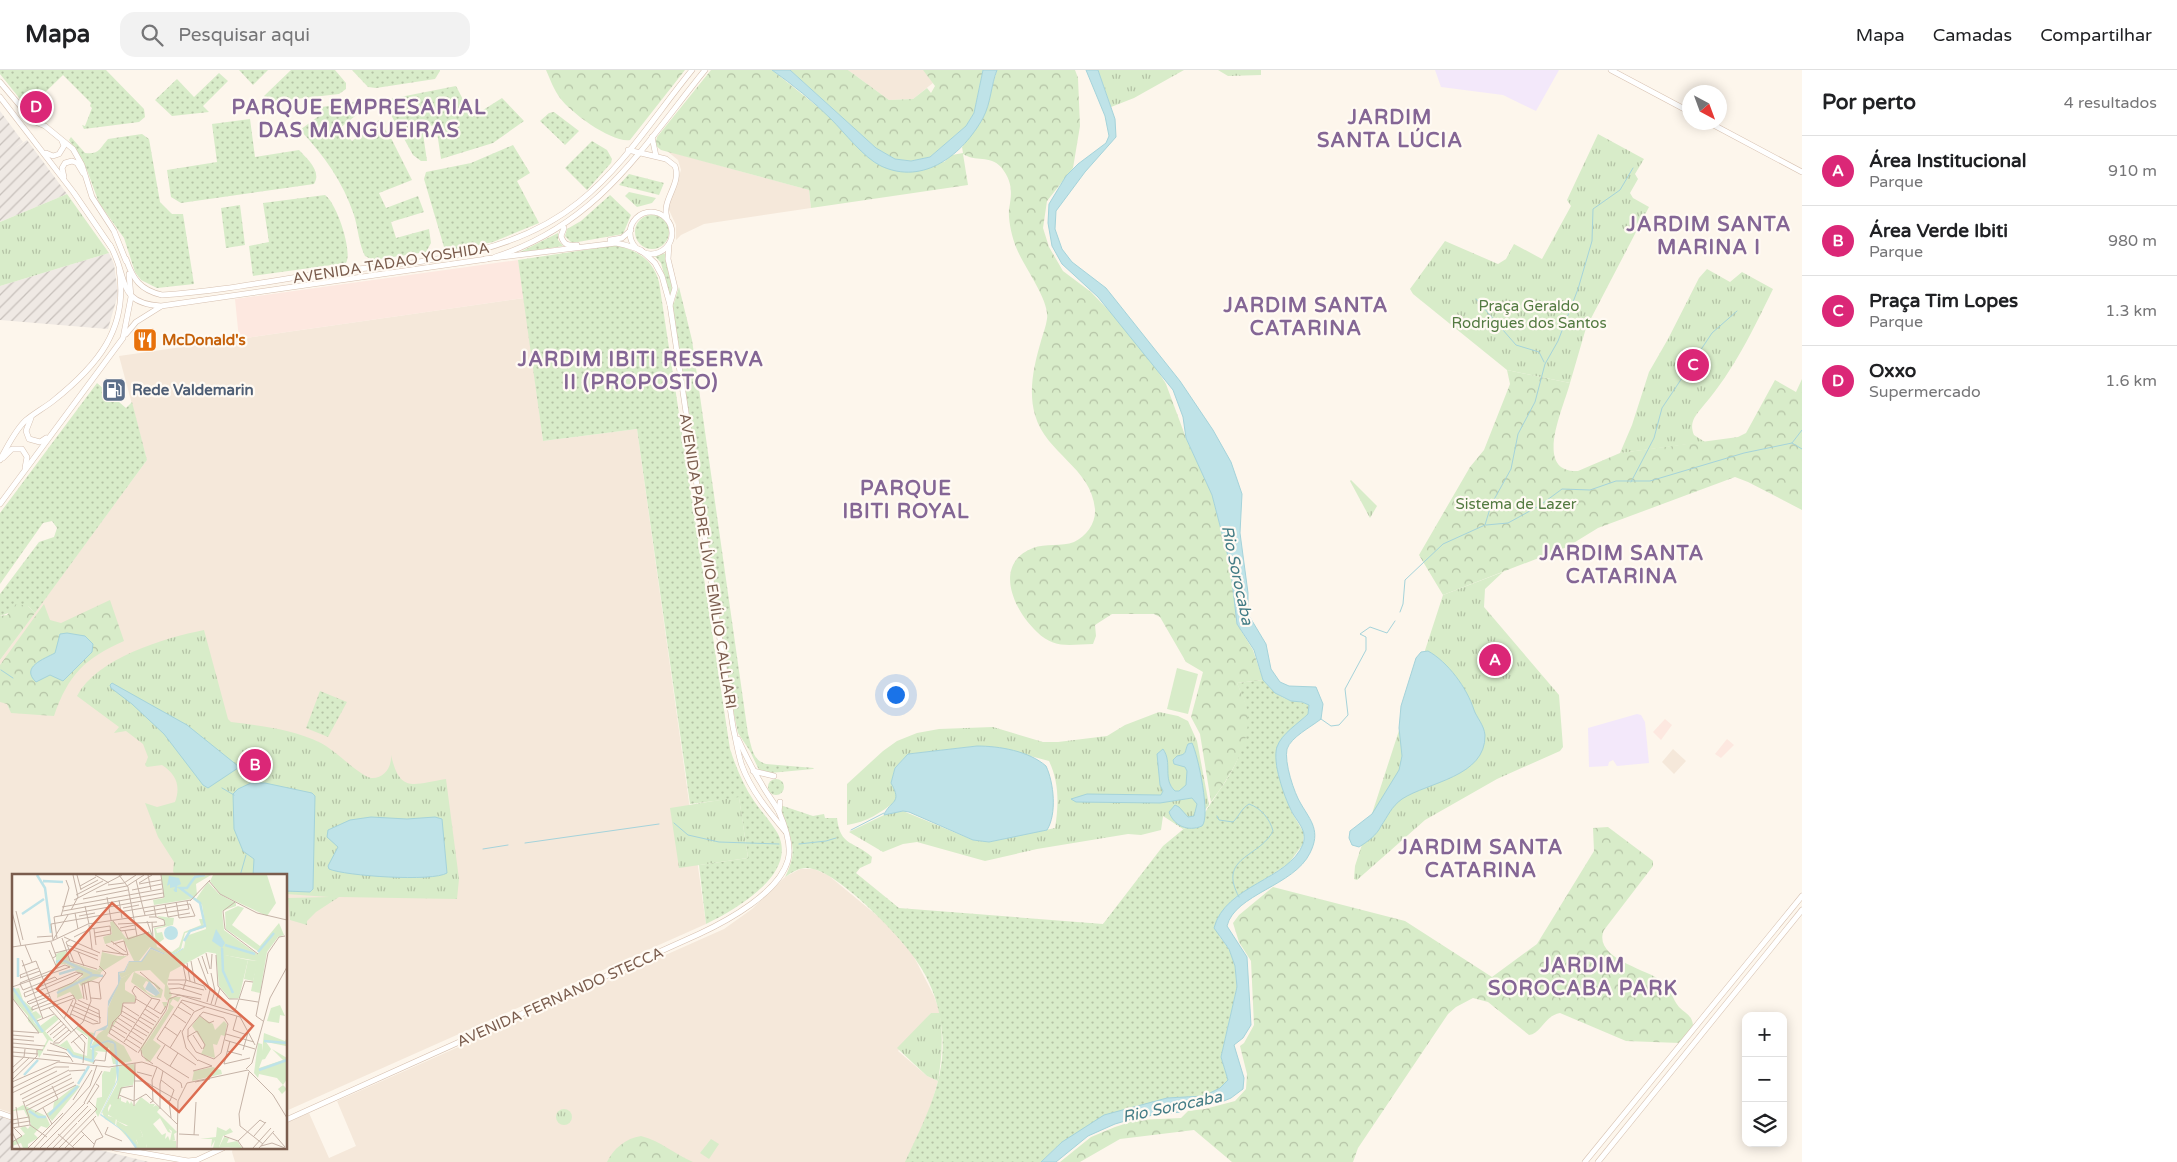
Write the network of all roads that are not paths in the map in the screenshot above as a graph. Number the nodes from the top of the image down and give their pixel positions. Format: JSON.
{"nodes":[{"id":1,"x":692,"y":70,"type":"edge"},
{"id":2,"x":705,"y":70,"type":"edge"},
{"id":3,"x":1611,"y":70,"type":"edge"},
{"id":4,"x":0,"y":82,"type":"edge"},
{"id":5,"x":0,"y":97,"type":"edge"},
{"id":6,"x":1682,"y":108,"type":"edge"},
{"id":7,"x":1723,"y":130,"type":"edge"},
{"id":8,"x":59,"y":137,"type":"junction"},
{"id":9,"x":652,"y":137,"type":"junction"},
{"id":10,"x":40,"y":148,"type":"junction"},
{"id":11,"x":628,"y":150,"type":"junction"},
{"id":12,"x":640,"y":152,"type":"junction"},
{"id":13,"x":656,"y":156,"type":"junction"},
{"id":14,"x":1802,"y":172,"type":"edge"},
{"id":15,"x":67,"y":184,"type":"junction"},
{"id":16,"x":88,"y":185,"type":"junction"},
{"id":17,"x":667,"y":219,"type":"junction"},
{"id":18,"x":569,"y":222,"type":"junction"},
{"id":19,"x":631,"y":230,"type":"junction"},
{"id":20,"x":670,"y":241,"type":"junction"},
{"id":21,"x":110,"y":245,"type":"junction"},
{"id":22,"x":641,"y":250,"type":"junction"},
{"id":23,"x":126,"y":259,"type":"junction"},
{"id":24,"x":485,"y":260,"type":"junction"},
{"id":25,"x":131,"y":297,"type":"junction"},
{"id":26,"x":670,"y":305,"type":"junction"},
{"id":27,"x":162,"y":306,"type":"junction"},
{"id":28,"x":124,"y":336,"type":"junction"},
{"id":29,"x":32,"y":416,"type":"junction"},
{"id":30,"x":62,"y":420,"type":"junction"},
{"id":31,"x":0,"y":461,"type":"edge"},
{"id":32,"x":25,"y":471,"type":"junction"},
{"id":33,"x":0,"y":504,"type":"edge"},
{"id":34,"x":733,"y":727,"type":"junction"},
{"id":35,"x":753,"y":770,"type":"junction"},
{"id":36,"x":774,"y":776,"type":"dead end"},
{"id":37,"x":780,"y":802,"type":"dead end"},
{"id":38,"x":778,"y":812,"type":"junction"},
{"id":39,"x":785,"y":831,"type":"junction"},
{"id":40,"x":1802,"y":896,"type":"edge"},
{"id":41,"x":1802,"y":910,"type":"edge"},
{"id":42,"x":1654,"y":1079,"type":"junction"},
{"id":43,"x":0,"y":1113,"type":"edge"},
{"id":44,"x":12,"y":1117,"type":"edge"},
{"id":45,"x":288,"y":1119,"type":"edge"},
{"id":46,"x":1632,"y":1120,"type":"junction"},
{"id":47,"x":125,"y":1150,"type":"edge"},
{"id":48,"x":219,"y":1150,"type":"edge"},
{"id":49,"x":1585,"y":1162,"type":"edge"},
{"id":50,"x":1598,"y":1162,"type":"edge"}],
"edges":[{"from":1,"to":11,"type":"main road","name":"AVENIDA TADAO YOSHIDA"},
{"from":2,"to":9,"type":"main road","name":"AVENIDA TADAO YOSHIDA"},
{"from":3,"to":6,"type":"main road"},
{"from":4,"to":8,"type":"main road"},
{"from":5,"to":10,"type":"main road"},
{"from":7,"to":14,"type":"main road"},
{"from":8,"to":10,"type":"main road"},
{"from":8,"to":16,"type":"main road"},
{"from":9,"to":12,"type":"main road","name":"AVENIDA TADAO YOSHIDA"},
{"from":9,"to":13,"type":"main road"},
{"from":10,"to":15,"type":"main road"},
{"from":11,"to":12,"type":"main road"},
{"from":11,"to":23,"type":"main road","name":"AVENIDA TADAO YOSHIDA"},
{"from":12,"to":13,"type":"main road"},
{"from":12,"to":18,"type":"main road","name":"AVENIDA TADAO YOSHIDA"},
{"from":13,"to":17,"type":"main road"},
{"from":15,"to":16,"type":"main road"},
{"from":15,"to":21,"type":"main road"},
{"from":16,"to":23,"type":"main road"},
{"from":17,"to":19,"type":"main road"},
{"from":17,"to":20,"type":"main road"},
{"from":18,"to":19,"type":"main road"},
{"from":18,"to":24,"type":"main road","name":"AVENIDA TADAO YOSHIDA"},
{"from":19,"to":22,"type":"main road"},
{"from":20,"to":22,"type":"main road"},
{"from":20,"to":26,"type":"main road","name":"AVENIDA PADRE LÍVIO EMÍLIO CALLIARI"},
{"from":21,"to":25,"type":"main road"},
{"from":21,"to":29,"type":"main road"},
{"from":22,"to":24,"type":"main road"},
{"from":22,"to":26,"type":"main road","name":"AVENIDA PADRE LÍVIO EMÍLIO CALLIARI"},
{"from":23,"to":25,"type":"main road"},
{"from":24,"to":27,"type":"main road","name":"AVENIDA TADAO YOSHIDA"},
{"from":25,"to":27,"type":"main road","name":"AVENIDA TADAO YOSHIDA"},
{"from":25,"to":28,"type":"main road"},
{"from":26,"to":34,"type":"main road","name":"AVENIDA PADRE LÍVIO EMÍLIO CALLIARI"},
{"from":27,"to":28,"type":"main road","name":"AVENIDA TADAO YOSHIDA"},
{"from":28,"to":30,"type":"main road","name":"AVENIDA TADAO YOSHIDA"},
{"from":29,"to":30,"type":"main road"},
{"from":29,"to":31,"type":"main road"},
{"from":30,"to":32,"type":"main road"},
{"from":31,"to":32,"type":"main road"},
{"from":32,"to":33,"type":"main road"},
{"from":34,"to":35,"type":"main road","name":"AVENIDA PADRE LÍVIO EMÍLIO CALLIARI"},
{"from":34,"to":39,"type":"main road","name":"AVENIDA PADRE LÍVIO EMÍLIO CALLIARI"},
{"from":35,"to":36,"type":"main road"},
{"from":35,"to":38,"type":"main road","name":"AVENIDA PADRE LÍVIO EMÍLIO CALLIARI"},
{"from":37,"to":38,"type":"main road"},
{"from":38,"to":39,"type":"main road","name":"AVENIDA FERNANDO STECCA"},
{"from":39,"to":45,"type":"main road","name":"AVENIDA FERNANDO STECCA"},
{"from":40,"to":42,"type":"main road"},
{"from":41,"to":46,"type":"main road"},
{"from":42,"to":46,"type":"main road"},
{"from":42,"to":49,"type":"main road"},
{"from":43,"to":44,"type":"main road"},
{"from":46,"to":50,"type":"main road"},
{"from":47,"to":48,"type":"main road"}]}
